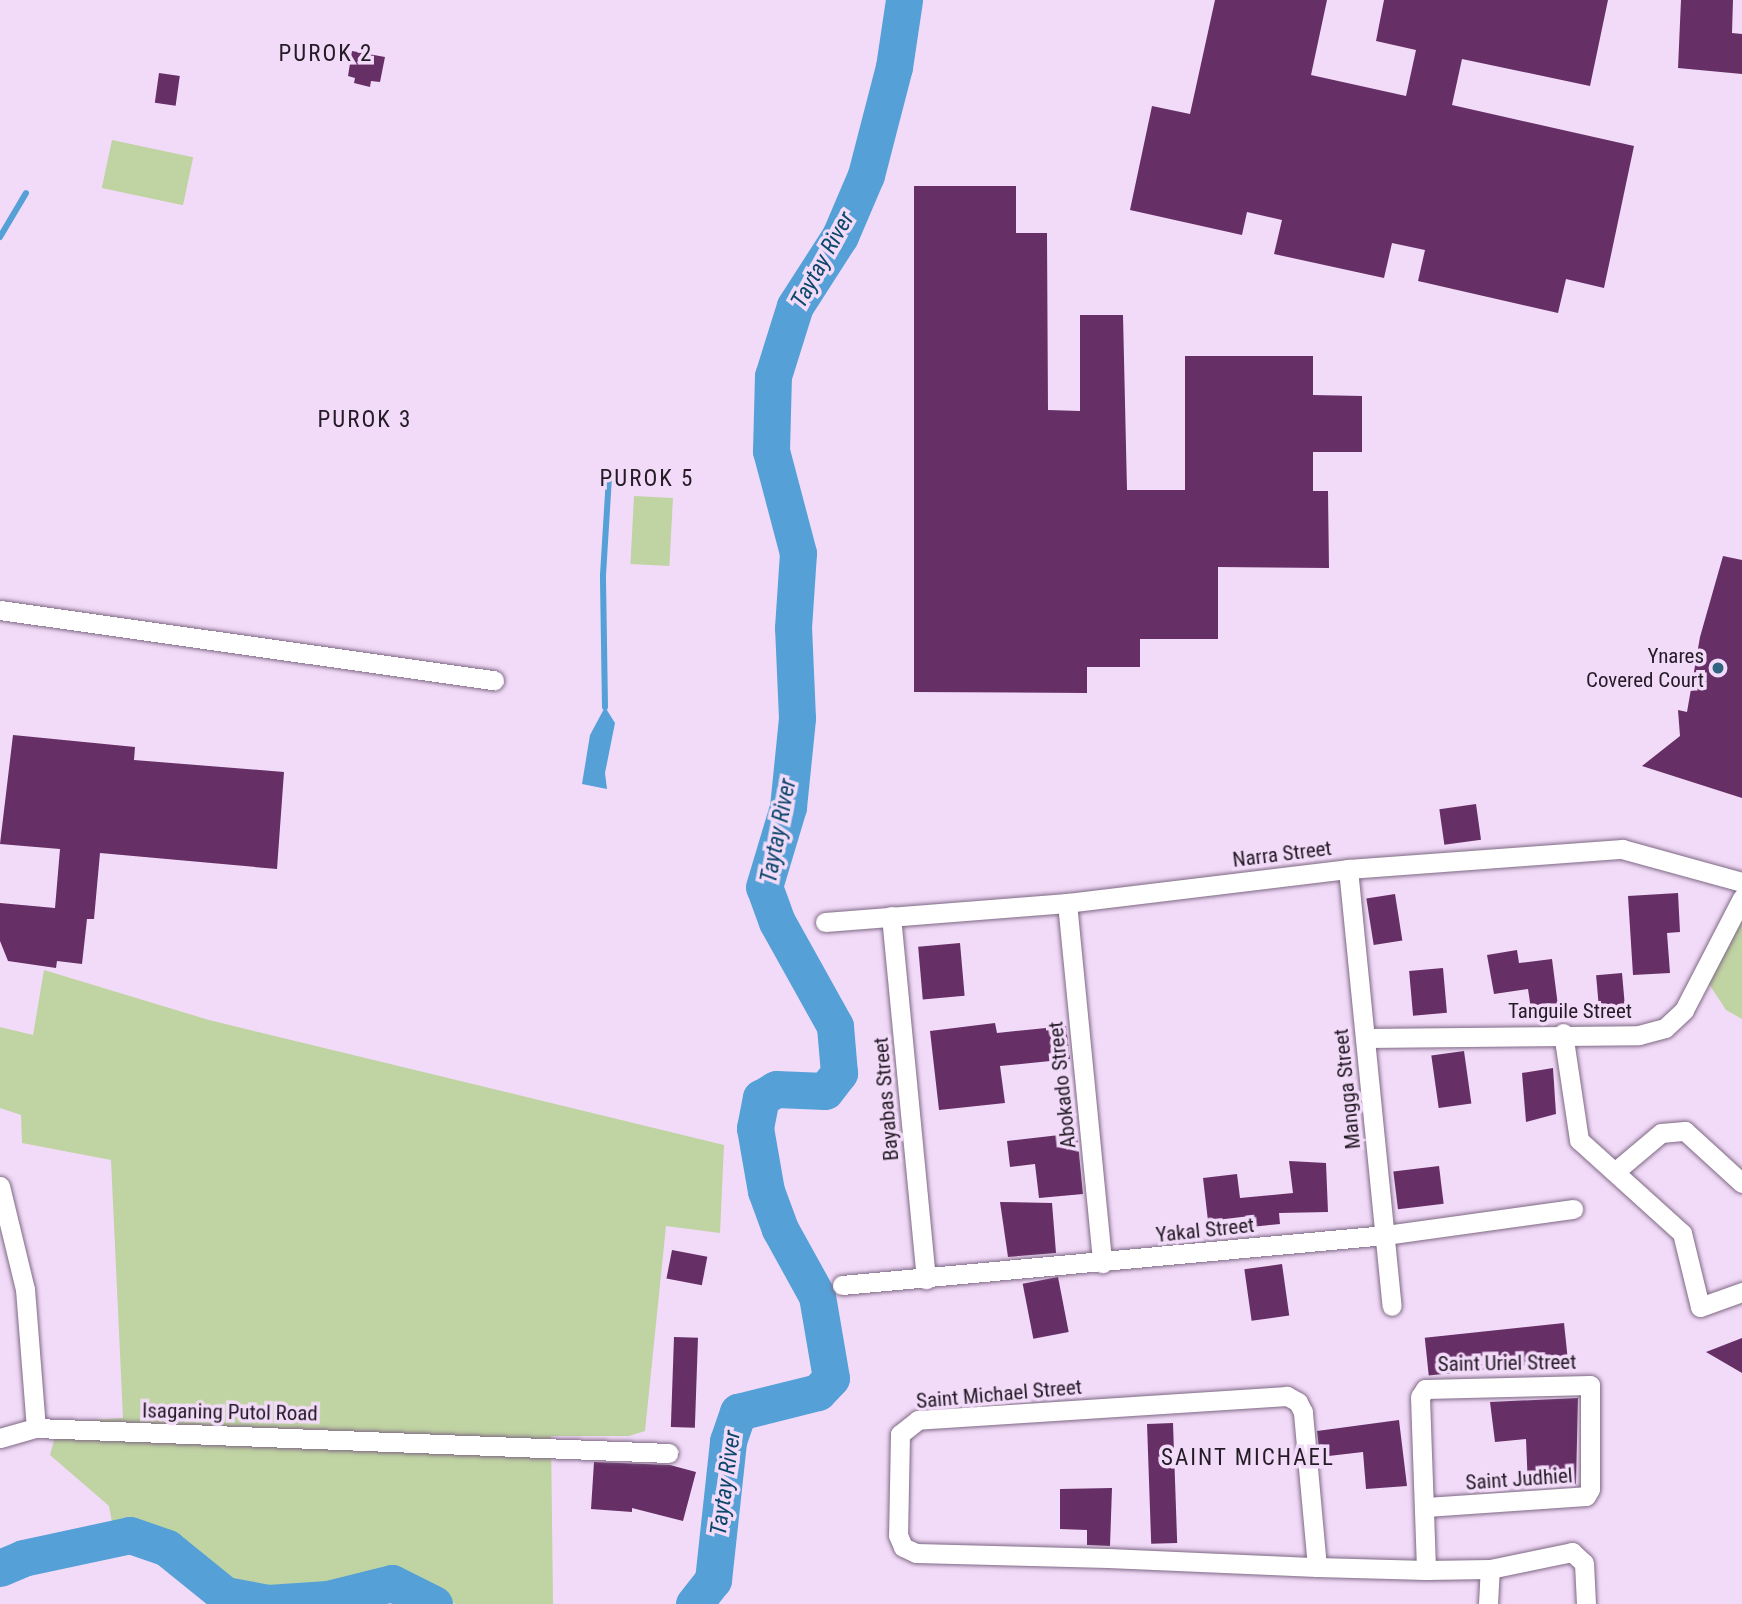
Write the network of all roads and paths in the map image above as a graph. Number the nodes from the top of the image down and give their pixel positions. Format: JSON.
{"nodes":[{"id":1,"x":0,"y":610,"type":"edge"},
{"id":2,"x":494,"y":680,"type":"dead end"},
{"id":3,"x":1348,"y":869,"type":"junction"},
{"id":4,"x":1742,"y":882,"type":"edge"},
{"id":5,"x":1742,"y":898,"type":"edge"},
{"id":6,"x":1067,"y":903,"type":"junction"},
{"id":7,"x":891,"y":916,"type":"junction"},
{"id":8,"x":825,"y":922,"type":"dead end"},
{"id":9,"x":1563,"y":1032,"type":"junction"},
{"id":10,"x":1365,"y":1038,"type":"junction"},
{"id":11,"x":1617,"y":1170,"type":"junction"},
{"id":12,"x":1742,"y":1183,"type":"edge"},
{"id":13,"x":0,"y":1186,"type":"edge"},
{"id":14,"x":1573,"y":1209,"type":"dead end"},
{"id":15,"x":1385,"y":1235,"type":"junction"},
{"id":16,"x":1102,"y":1263,"type":"junction"},
{"id":17,"x":926,"y":1279,"type":"junction"},
{"id":18,"x":842,"y":1285,"type":"dead end"},
{"id":19,"x":1742,"y":1292,"type":"edge"},
{"id":20,"x":1392,"y":1306,"type":"dead end"},
{"id":21,"x":1590,"y":1385,"type":"joint"},
{"id":22,"x":36,"y":1428,"type":"junction"},
{"id":23,"x":0,"y":1438,"type":"edge"},
{"id":24,"x":669,"y":1453,"type":"dead end"},
{"id":25,"x":1426,"y":1507,"type":"junction"},
{"id":26,"x":1317,"y":1567,"type":"junction"},
{"id":27,"x":1490,"y":1569,"type":"junction"},
{"id":28,"x":1426,"y":1570,"type":"junction"},
{"id":29,"x":1488,"y":1604,"type":"edge"},
{"id":30,"x":1586,"y":1604,"type":"edge"}],
"edges":[{"from":1,"to":2,"type":"street"},
{"from":3,"to":4,"type":"street","name":"Narra Street"},
{"from":3,"to":6,"type":"street","name":"Narra Street"},
{"from":3,"to":10,"type":"street","name":"Mangga Street"},
{"from":5,"to":9,"type":"street","name":"Tanguile Street"},
{"from":6,"to":7,"type":"street","name":"Narra Street"},
{"from":6,"to":16,"type":"street","name":"Abokado Street"},
{"from":7,"to":8,"type":"street","name":"Narra Street"},
{"from":7,"to":17,"type":"street","name":"Bayabas Street"},
{"from":9,"to":10,"type":"street","name":"Tanguile Street"},
{"from":9,"to":11,"type":"street"},
{"from":10,"to":15,"type":"street","name":"Mangga Street"},
{"from":11,"to":12,"type":"street"},
{"from":11,"to":19,"type":"street"},
{"from":13,"to":22,"type":"street"},
{"from":14,"to":15,"type":"street","name":"Yakal Street"},
{"from":15,"to":16,"type":"street","name":"Yakal Street"},
{"from":15,"to":20,"type":"street","name":"Mangga Street"},
{"from":16,"to":17,"type":"street","name":"Yakal Street"},
{"from":17,"to":18,"type":"street","name":"Yakal Street"},
{"from":21,"to":25,"type":"street","name":"Saint Judhiel"},
{"from":21,"to":25,"type":"street","name":"Saint Uriel Street"},
{"from":22,"to":23,"type":"street","name":"Isaganing Putol Road"},
{"from":22,"to":24,"type":"street","name":"Isaganing Putol Road"},
{"from":25,"to":28,"type":"street"},
{"from":26,"to":26,"type":"street","name":"Saint Michael Street"},
{"from":26,"to":28,"type":"street","name":"Saint Michael Street"},
{"from":27,"to":28,"type":"street","name":"Saint Michael Street"},
{"from":27,"to":29,"type":"street"},
{"from":27,"to":30,"type":"street","name":"Saint Michael Street"}]}
